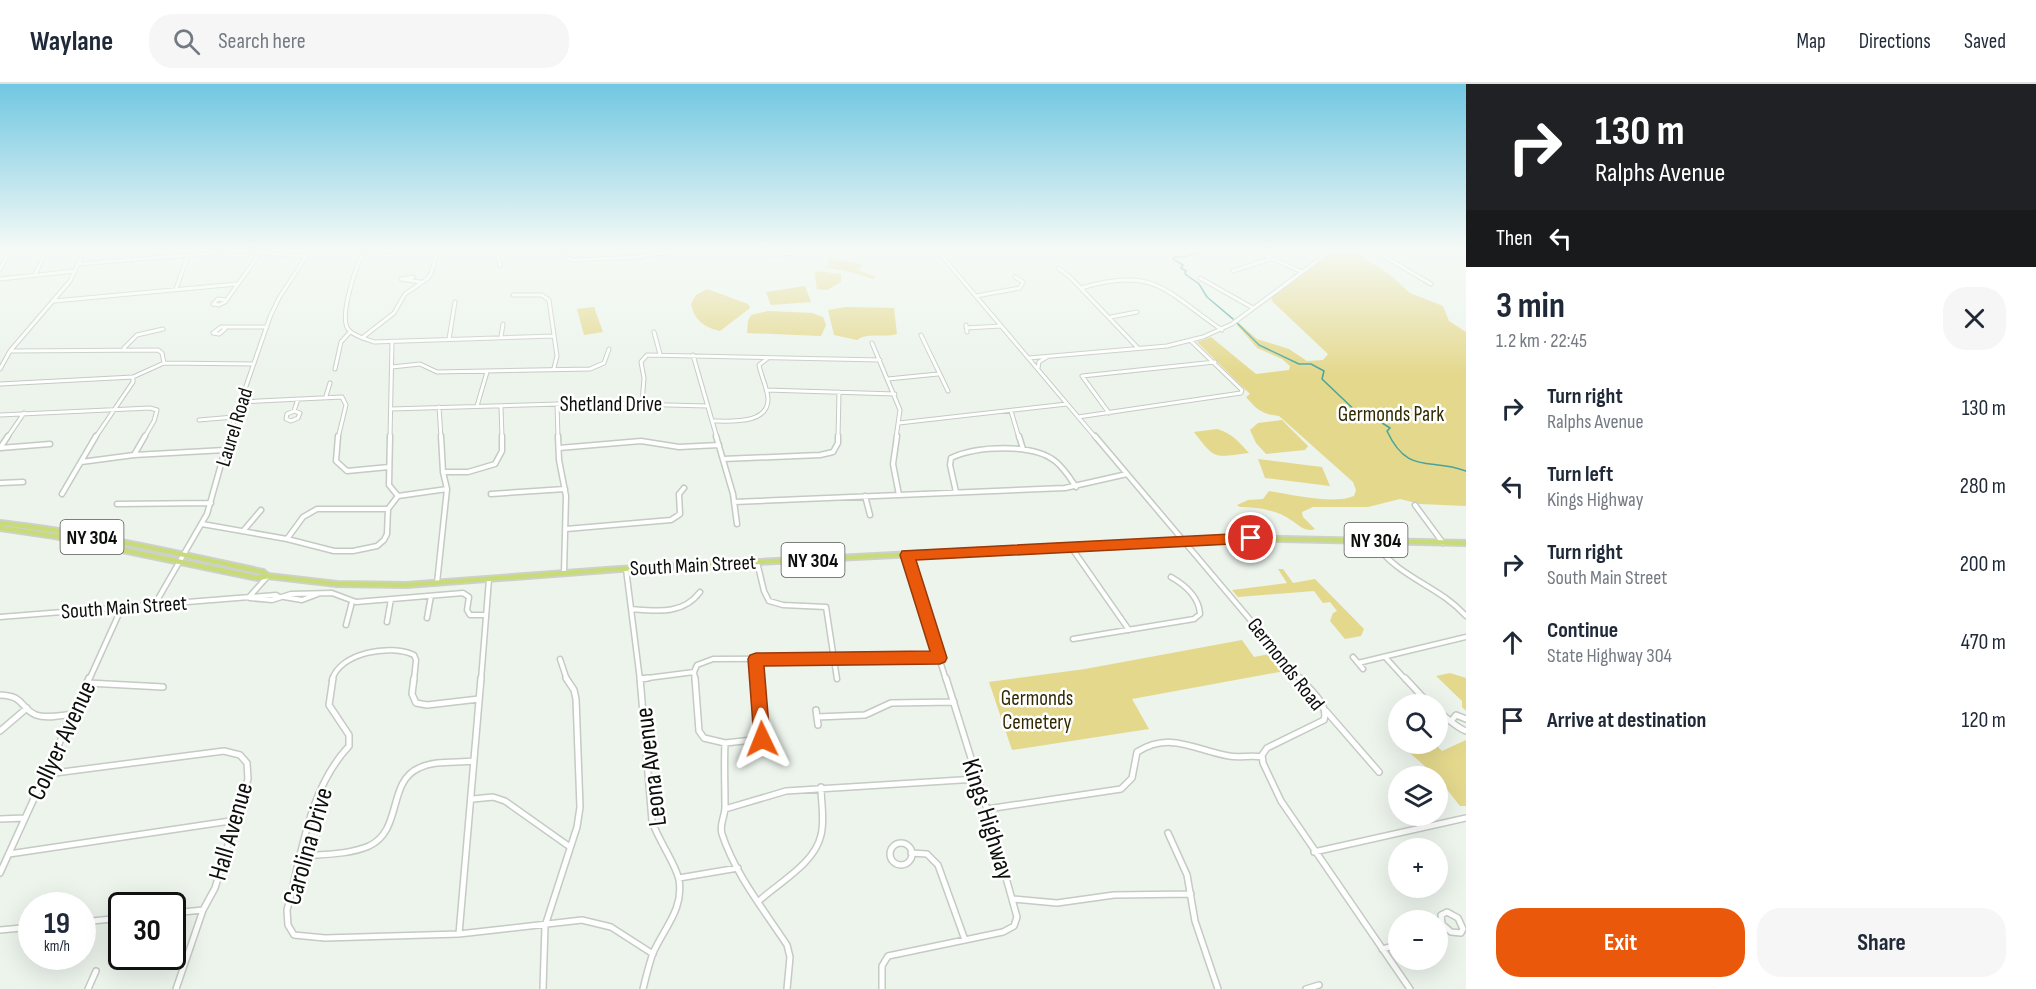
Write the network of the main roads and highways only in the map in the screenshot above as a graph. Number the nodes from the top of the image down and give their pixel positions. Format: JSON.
{"nodes":[{"id":1,"x":0,"y":523,"type":"edge"},
{"id":2,"x":0,"y":528,"type":"edge"},
{"id":3,"x":1466,"y":543,"type":"edge"},
{"id":4,"x":268,"y":576,"type":"junction"}],
"edges":[{"from":1,"to":4,"type":"main road","number":"NY 304"},
{"from":2,"to":4,"type":"main road","number":"NY 304"},
{"from":3,"to":4,"type":"main road","name":"South Main Street","number":"NY 304"}]}
